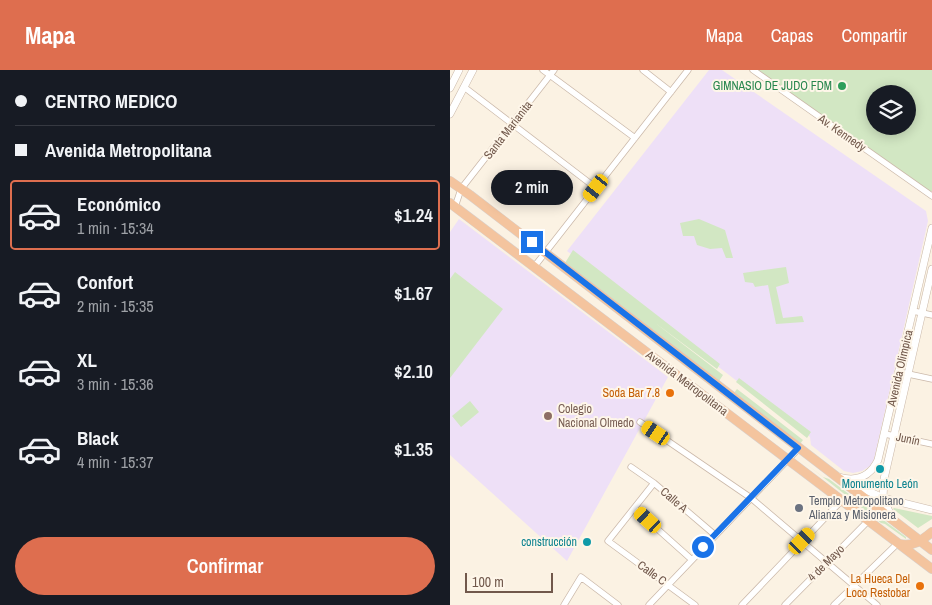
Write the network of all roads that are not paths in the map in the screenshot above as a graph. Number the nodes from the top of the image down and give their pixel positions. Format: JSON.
{"nodes":[{"id":1,"x":459,"y":70,"type":"edge"},
{"id":2,"x":473,"y":70,"type":"edge"},
{"id":3,"x":543,"y":70,"type":"edge"},
{"id":4,"x":554,"y":70,"type":"edge"},
{"id":5,"x":643,"y":70,"type":"edge"},
{"id":6,"x":688,"y":70,"type":"edge"},
{"id":7,"x":753,"y":70,"type":"edge"},
{"id":8,"x":550,"y":76,"type":"junction"},
{"id":9,"x":464,"y":87,"type":"junction"},
{"id":10,"x":450,"y":88,"type":"edge"},
{"id":11,"x":671,"y":92,"type":"junction"},
{"id":12,"x":450,"y":114,"type":"edge"},
{"id":13,"x":512,"y":124,"type":"junction"},
{"id":14,"x":635,"y":138,"type":"junction"},
{"id":15,"x":450,"y":181,"type":"edge"},
{"id":16,"x":596,"y":188,"type":"junction"},
{"id":17,"x":461,"y":189,"type":"junction"},
{"id":18,"x":932,"y":196,"type":"edge"},
{"id":19,"x":452,"y":205,"type":"edge"},
{"id":20,"x":932,"y":228,"type":"edge"},
{"id":21,"x":545,"y":252,"type":"junction"},
{"id":22,"x":534,"y":267,"type":"junction"},
{"id":23,"x":932,"y":269,"type":"edge"},
{"id":24,"x":913,"y":310,"type":"junction"},
{"id":25,"x":922,"y":312,"type":"junction"},
{"id":26,"x":932,"y":315,"type":"edge"},
{"id":27,"x":899,"y":372,"type":"junction"},
{"id":28,"x":908,"y":374,"type":"junction"},
{"id":29,"x":932,"y":379,"type":"edge"},
{"id":30,"x":640,"y":422,"type":"dead end"},
{"id":31,"x":885,"y":434,"type":"junction"},
{"id":32,"x":894,"y":436,"type":"junction"},
{"id":33,"x":932,"y":444,"type":"edge"},
{"id":34,"x":798,"y":448,"type":"junction"},
{"id":35,"x":788,"y":458,"type":"junction"},
{"id":36,"x":631,"y":467,"type":"dead end"},
{"id":37,"x":837,"y":476,"type":"junction"},
{"id":38,"x":654,"y":483,"type":"junction"},
{"id":39,"x":751,"y":498,"type":"junction"},
{"id":40,"x":884,"y":498,"type":"junction"},
{"id":41,"x":842,"y":500,"type":"junction"},
{"id":42,"x":634,"y":508,"type":"junction"},
{"id":43,"x":932,"y":510,"type":"edge"},
{"id":44,"x":894,"y":520,"type":"junction"},
{"id":45,"x":868,"y":521,"type":"junction"},
{"id":46,"x":932,"y":532,"type":"edge"},
{"id":47,"x":714,"y":535,"type":"junction"},
{"id":48,"x":802,"y":541,"type":"junction"},
{"id":49,"x":921,"y":542,"type":"junction"},
{"id":50,"x":897,"y":544,"type":"junction"},
{"id":51,"x":932,"y":550,"type":"edge"},
{"id":52,"x":692,"y":559,"type":"junction"},
{"id":53,"x":827,"y":563,"type":"junction"},
{"id":54,"x":924,"y":563,"type":"junction"},
{"id":55,"x":932,"y":569,"type":"edge"},
{"id":56,"x":667,"y":585,"type":"junction"},
{"id":57,"x":854,"y":586,"type":"junction"},
{"id":58,"x":564,"y":605,"type":"edge"},
{"id":59,"x":618,"y":605,"type":"edge"},
{"id":60,"x":648,"y":605,"type":"edge"},
{"id":61,"x":695,"y":605,"type":"edge"},
{"id":62,"x":742,"y":605,"type":"edge"},
{"id":63,"x":785,"y":605,"type":"edge"},
{"id":64,"x":834,"y":605,"type":"edge"},
{"id":65,"x":877,"y":605,"type":"edge"}],
"edges":[{"from":1,"to":10,"type":"street"},
{"from":2,"to":9,"type":"street"},
{"from":3,"to":8,"type":"street"},
{"from":4,"to":8,"type":"street","name":"Santa Marianita"},
{"from":5,"to":11,"type":"street"},
{"from":6,"to":11,"type":"street"},
{"from":7,"to":18,"type":"street","name":"Av. Kennedy"},
{"from":8,"to":13,"type":"street","name":"Santa Marianita"},
{"from":8,"to":14,"type":"street"},
{"from":9,"to":12,"type":"street"},
{"from":9,"to":13,"type":"street"},
{"from":11,"to":14,"type":"street"},
{"from":13,"to":16,"type":"street"},
{"from":13,"to":17,"type":"street","name":"Santa Marianita"},
{"from":14,"to":16,"type":"street"},
{"from":15,"to":17,"type":"highway","name":"Avenida Metropolitana"},
{"from":16,"to":21,"type":"street"},
{"from":17,"to":19,"type":"street","name":"Santa Marianita"},
{"from":17,"to":21,"type":"highway","name":"Avenida Metropolitana"},
{"from":19,"to":22,"type":"highway","name":"Avenida Metropolitana"},
{"from":20,"to":24,"type":"street","name":"Avenida Olimpica"},
{"from":21,"to":22,"type":"street"},
{"from":21,"to":34,"type":"highway","name":"Avenida Metropolitana"},
{"from":22,"to":35,"type":"highway","name":"Avenida Metropolitana"},
{"from":23,"to":25,"type":"street","name":"Avenida Olimpica"},
{"from":24,"to":25,"type":"street"},
{"from":24,"to":27,"type":"street","name":"Avenida Olimpica"},
{"from":25,"to":26,"type":"street"},
{"from":25,"to":28,"type":"street","name":"Avenida Olimpica"},
{"from":27,"to":28,"type":"street"},
{"from":27,"to":31,"type":"street","name":"Avenida Olimpica"},
{"from":28,"to":29,"type":"street"},
{"from":28,"to":32,"type":"street","name":"Avenida Olimpica"},
{"from":30,"to":39,"type":"street"},
{"from":31,"to":32,"type":"street","name":"Junín"},
{"from":31,"to":37,"type":"street","name":"Avenida Olimpica"},
{"from":32,"to":33,"type":"street","name":"Junín"},
{"from":32,"to":40,"type":"street","name":"Avenida Olimpica"},
{"from":34,"to":35,"type":"street"},
{"from":34,"to":37,"type":"highway","name":"Avenida Metropolitana"},
{"from":35,"to":39,"type":"street"},
{"from":35,"to":41,"type":"highway","name":"Avenida Metropolitana"},
{"from":36,"to":38,"type":"street","name":"Calle A"},
{"from":37,"to":40,"type":"street"},
{"from":37,"to":44,"type":"highway","name":"Avenida Metropolitana"},
{"from":38,"to":42,"type":"street"},
{"from":38,"to":47,"type":"street","name":"Calle A"},
{"from":39,"to":47,"type":"street"},
{"from":39,"to":48,"type":"street"},
{"from":40,"to":43,"type":"street"},
{"from":40,"to":44,"type":"street","name":"Avenida Olimpica"},
{"from":41,"to":45,"type":"highway","name":"Avenida Metropolitana"},
{"from":41,"to":48,"type":"street"},
{"from":42,"to":52,"type":"street"},
{"from":42,"to":56,"type":"street","name":"Calle C"},
{"from":44,"to":49,"type":"highway","name":"Avenida Metropolitana"},
{"from":45,"to":50,"type":"highway","name":"Avenida Metropolitana"},
{"from":45,"to":53,"type":"street","name":"4 de Mayo"},
{"from":46,"to":49,"type":"highway"},
{"from":47,"to":52,"type":"street"},
{"from":48,"to":53,"type":"street"},
{"from":48,"to":62,"type":"street"},
{"from":49,"to":50,"type":"highway"},
{"from":49,"to":51,"type":"highway","name":"Avenida Metropolitana"},
{"from":49,"to":54,"type":"highway"},
{"from":50,"to":54,"type":"highway","name":"Avenida Metropolitana"},
{"from":50,"to":57,"type":"street"},
{"from":52,"to":56,"type":"street"},
{"from":53,"to":57,"type":"street"},
{"from":53,"to":63,"type":"street","name":"4 de Mayo"},
{"from":54,"to":55,"type":"highway","name":"Avenida Metropolitana"},
{"from":56,"to":60,"type":"street"},
{"from":56,"to":61,"type":"street","name":"Calle C"},
{"from":57,"to":64,"type":"street"},
{"from":57,"to":65,"type":"street"},
{"from":58,"to":59,"type":"street"}]}
